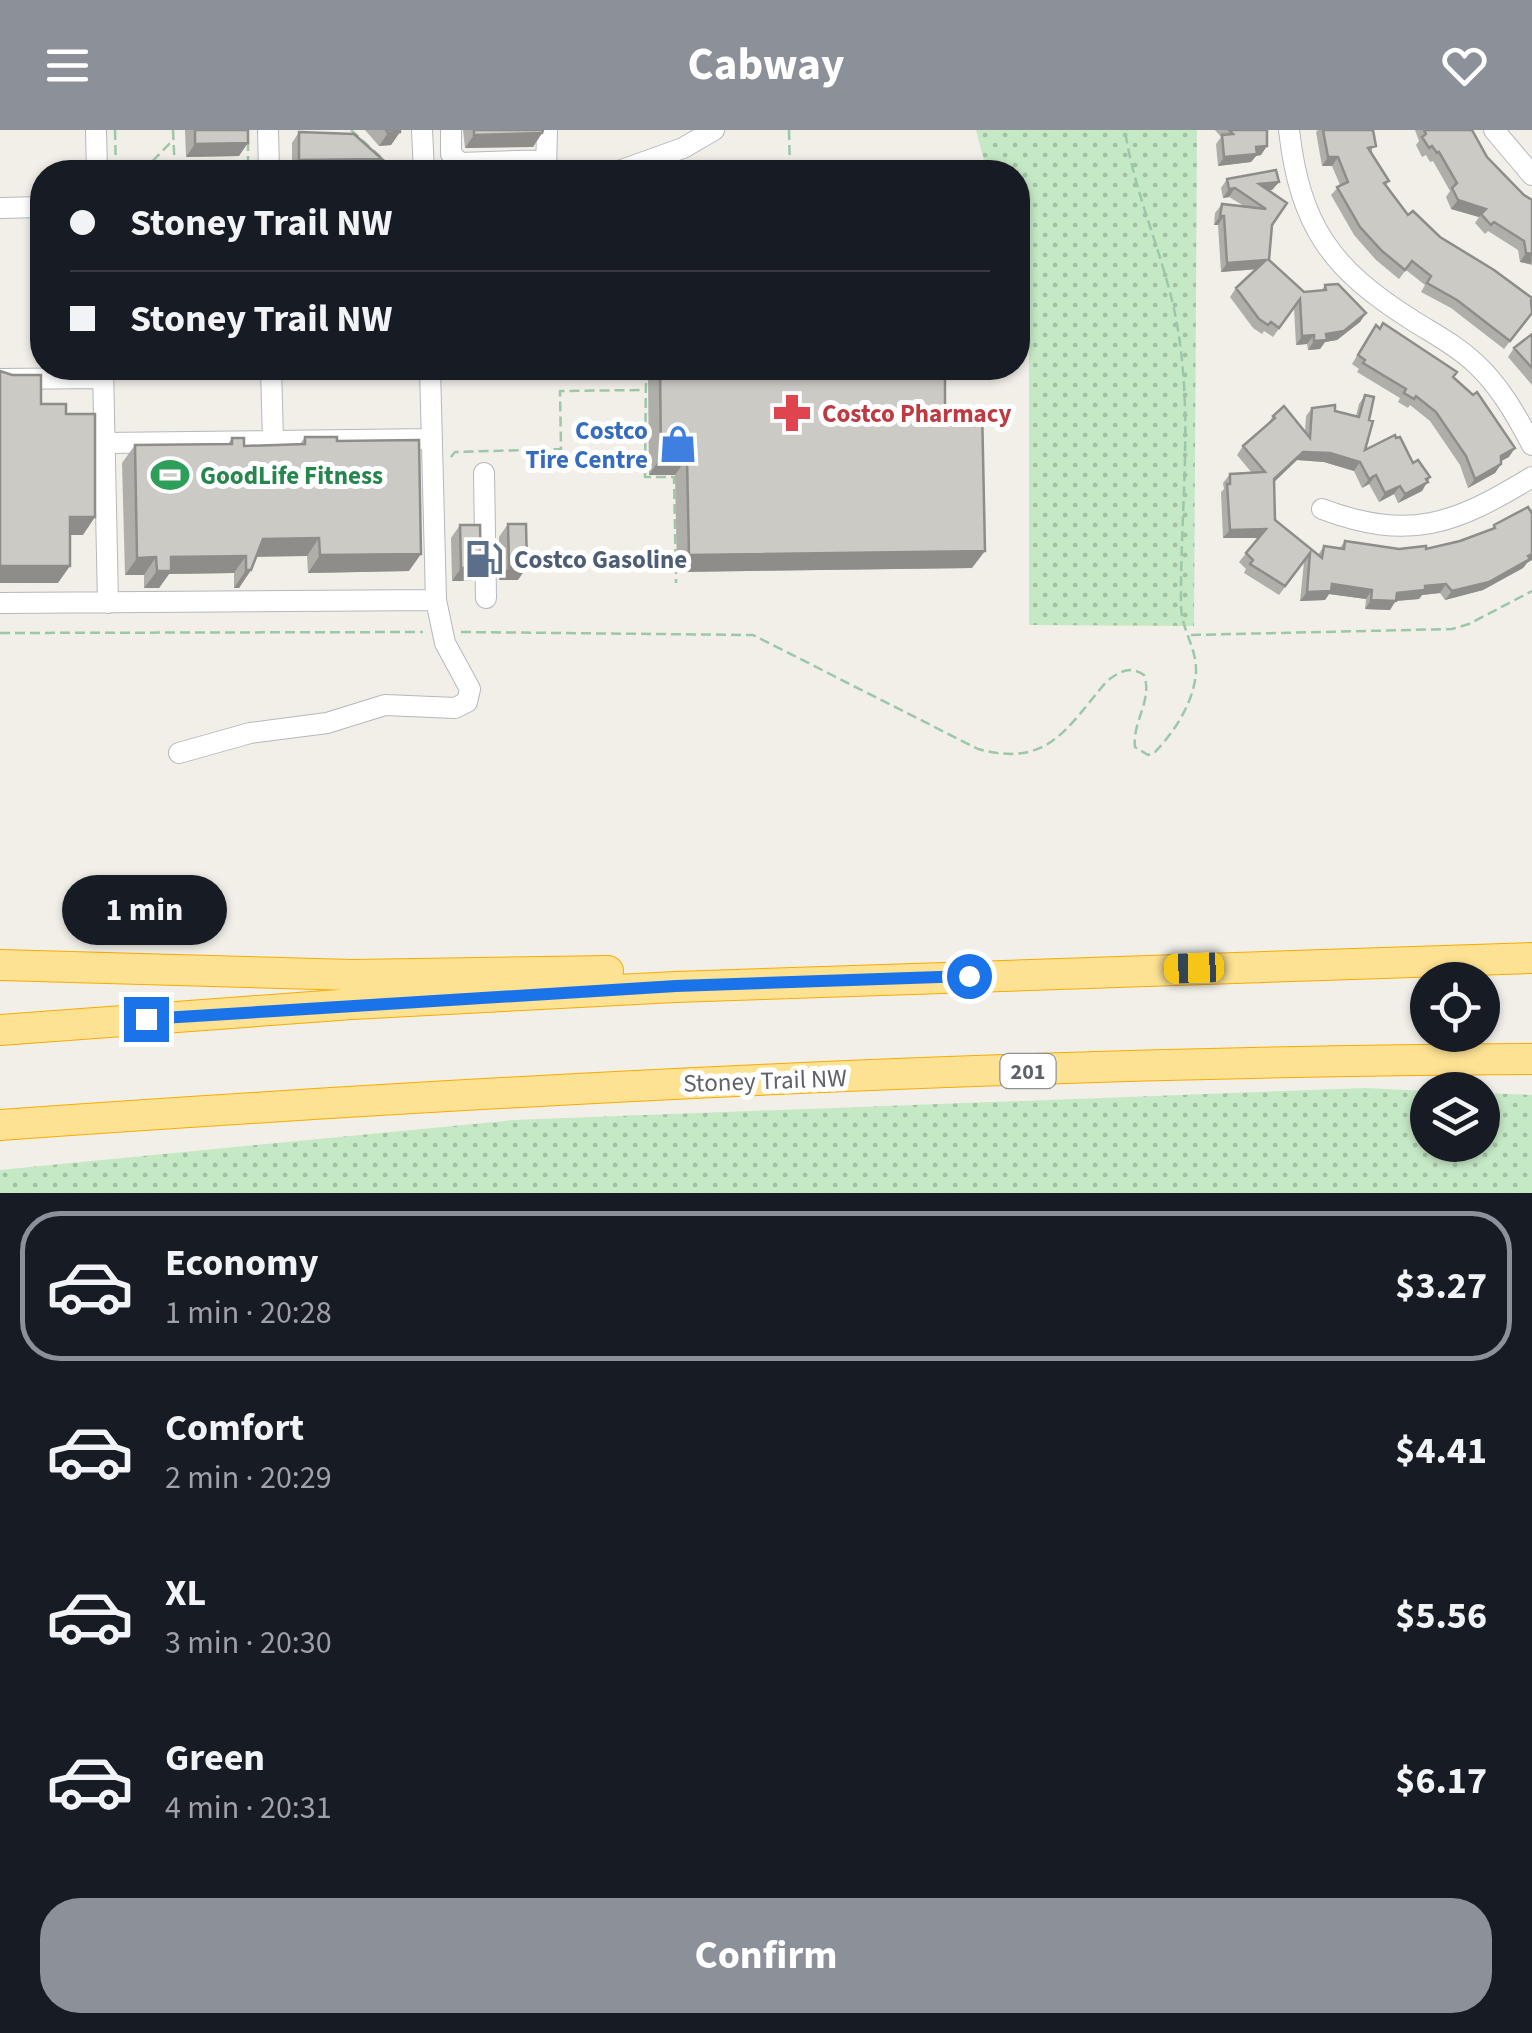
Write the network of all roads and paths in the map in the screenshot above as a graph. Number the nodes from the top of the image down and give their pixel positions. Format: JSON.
{"nodes":[{"id":1,"x":96,"y":130,"type":"edge"},
{"id":2,"x":115,"y":130,"type":"edge"},
{"id":3,"x":173,"y":130,"type":"edge"},
{"id":4,"x":248,"y":130,"type":"edge"},
{"id":5,"x":268,"y":130,"type":"edge"},
{"id":6,"x":351,"y":130,"type":"edge"},
{"id":7,"x":422,"y":130,"type":"edge"},
{"id":8,"x":451,"y":130,"type":"edge"},
{"id":9,"x":547,"y":130,"type":"edge"},
{"id":10,"x":714,"y":130,"type":"edge"},
{"id":11,"x":790,"y":130,"type":"edge"},
{"id":12,"x":1125,"y":130,"type":"edge"},
{"id":13,"x":1288,"y":130,"type":"edge"},
{"id":14,"x":1494,"y":130,"type":"edge"},
{"id":15,"x":174,"y":139,"type":"junction"},
{"id":16,"x":97,"y":160,"type":"edge"},
{"id":17,"x":116,"y":160,"type":"edge"},
{"id":18,"x":154,"y":160,"type":"edge"},
{"id":19,"x":175,"y":160,"type":"edge"},
{"id":20,"x":248,"y":160,"type":"edge"},
{"id":21,"x":269,"y":160,"type":"edge"},
{"id":22,"x":384,"y":160,"type":"edge"},
{"id":23,"x":423,"y":160,"type":"edge"},
{"id":24,"x":457,"y":160,"type":"edge"},
{"id":25,"x":546,"y":160,"type":"edge"},
{"id":26,"x":650,"y":160,"type":"edge"},
{"id":27,"x":790,"y":160,"type":"edge"},
{"id":28,"x":1532,"y":176,"type":"edge"},
{"id":29,"x":30,"y":207,"type":"edge"},
{"id":30,"x":0,"y":208,"type":"edge"},
{"id":31,"x":1324,"y":243,"type":"junction"},
{"id":32,"x":1305,"y":256,"type":"dead end"},
{"id":33,"x":30,"y":377,"type":"edge"},
{"id":34,"x":0,"y":379,"type":"edge"},
{"id":35,"x":103,"y":380,"type":"edge"},
{"id":36,"x":271,"y":380,"type":"edge"},
{"id":37,"x":430,"y":380,"type":"edge"},
{"id":38,"x":645,"y":380,"type":"edge"},
{"id":39,"x":644,"y":390,"type":"junction"},
{"id":40,"x":432,"y":438,"type":"junction"},
{"id":41,"x":273,"y":441,"type":"junction"},
{"id":42,"x":104,"y":443,"type":"junction"},
{"id":43,"x":1532,"y":445,"type":"edge"},
{"id":44,"x":561,"y":449,"type":"dead end"},
{"id":45,"x":484,"y":474,"type":"dead end"},
{"id":46,"x":1532,"y":477,"type":"edge"},
{"id":47,"x":1322,"y":509,"type":"dead end"},
{"id":48,"x":676,"y":583,"type":"dead end"},
{"id":49,"x":1532,"y":591,"type":"edge"},
{"id":50,"x":486,"y":598,"type":"dead end"},
{"id":51,"x":436,"y":600,"type":"junction"},
{"id":52,"x":0,"y":602,"type":"edge"},
{"id":53,"x":108,"y":603,"type":"junction"},
{"id":54,"x":0,"y":632,"type":"edge"},
{"id":55,"x":444,"y":632,"type":"junction"},
{"id":56,"x":1190,"y":636,"type":"junction"},
{"id":57,"x":179,"y":753,"type":"dead end"},
{"id":58,"x":1532,"y":958,"type":"edge"},
{"id":59,"x":0,"y":965,"type":"edge"},
{"id":60,"x":1006,"y":974,"type":"junction"},
{"id":61,"x":0,"y":1030,"type":"edge"},
{"id":62,"x":1441,"y":1060,"type":"junction"},
{"id":63,"x":1532,"y":1060,"type":"edge"},
{"id":64,"x":1532,"y":1075,"type":"edge"},
{"id":65,"x":615,"y":1086,"type":"junction"},
{"id":66,"x":0,"y":1125,"type":"edge"},
{"id":67,"x":0,"y":1143,"type":"edge"}],
"edges":[{"from":1,"to":16,"type":"street"},
{"from":2,"to":17,"type":"path"},
{"from":3,"to":15,"type":"path"},
{"from":4,"to":20,"type":"path"},
{"from":5,"to":21,"type":"street"},
{"from":6,"to":22,"type":"path"},
{"from":7,"to":23,"type":"street"},
{"from":8,"to":24,"type":"street"},
{"from":9,"to":25,"type":"street"},
{"from":10,"to":26,"type":"street"},
{"from":11,"to":27,"type":"path"},
{"from":12,"to":56,"type":"path"},
{"from":13,"to":31,"type":"street"},
{"from":14,"to":28,"type":"street"},
{"from":15,"to":18,"type":"path"},
{"from":15,"to":19,"type":"path"},
{"from":29,"to":30,"type":"street"},
{"from":31,"to":32,"type":"street"},
{"from":31,"to":43,"type":"street"},
{"from":33,"to":34,"type":"street"},
{"from":35,"to":42,"type":"street"},
{"from":36,"to":41,"type":"street"},
{"from":37,"to":40,"type":"street"},
{"from":38,"to":39,"type":"path"},
{"from":39,"to":44,"type":"path"},
{"from":39,"to":48,"type":"path"},
{"from":40,"to":41,"type":"street"},
{"from":40,"to":51,"type":"street"},
{"from":41,"to":42,"type":"street"},
{"from":42,"to":53,"type":"street"},
{"from":45,"to":50,"type":"street"},
{"from":46,"to":47,"type":"street"},
{"from":49,"to":56,"type":"path"},
{"from":51,"to":53,"type":"street"},
{"from":51,"to":55,"type":"street"},
{"from":52,"to":53,"type":"street"},
{"from":54,"to":55,"type":"path"},
{"from":55,"to":56,"type":"path"},
{"from":55,"to":57,"type":"street"},
{"from":58,"to":60,"type":"highway"},
{"from":59,"to":60,"type":"highway"},
{"from":60,"to":61,"type":"highway"},
{"from":62,"to":63,"type":"highway","name":"Stoney Trail NW","number":"201"},
{"from":62,"to":64,"type":"highway"},
{"from":62,"to":65,"type":"highway","name":"Stoney Trail NW","number":"201"},
{"from":65,"to":66,"type":"highway","name":"Stoney Trail NW","number":"201"},
{"from":65,"to":67,"type":"highway"}]}
